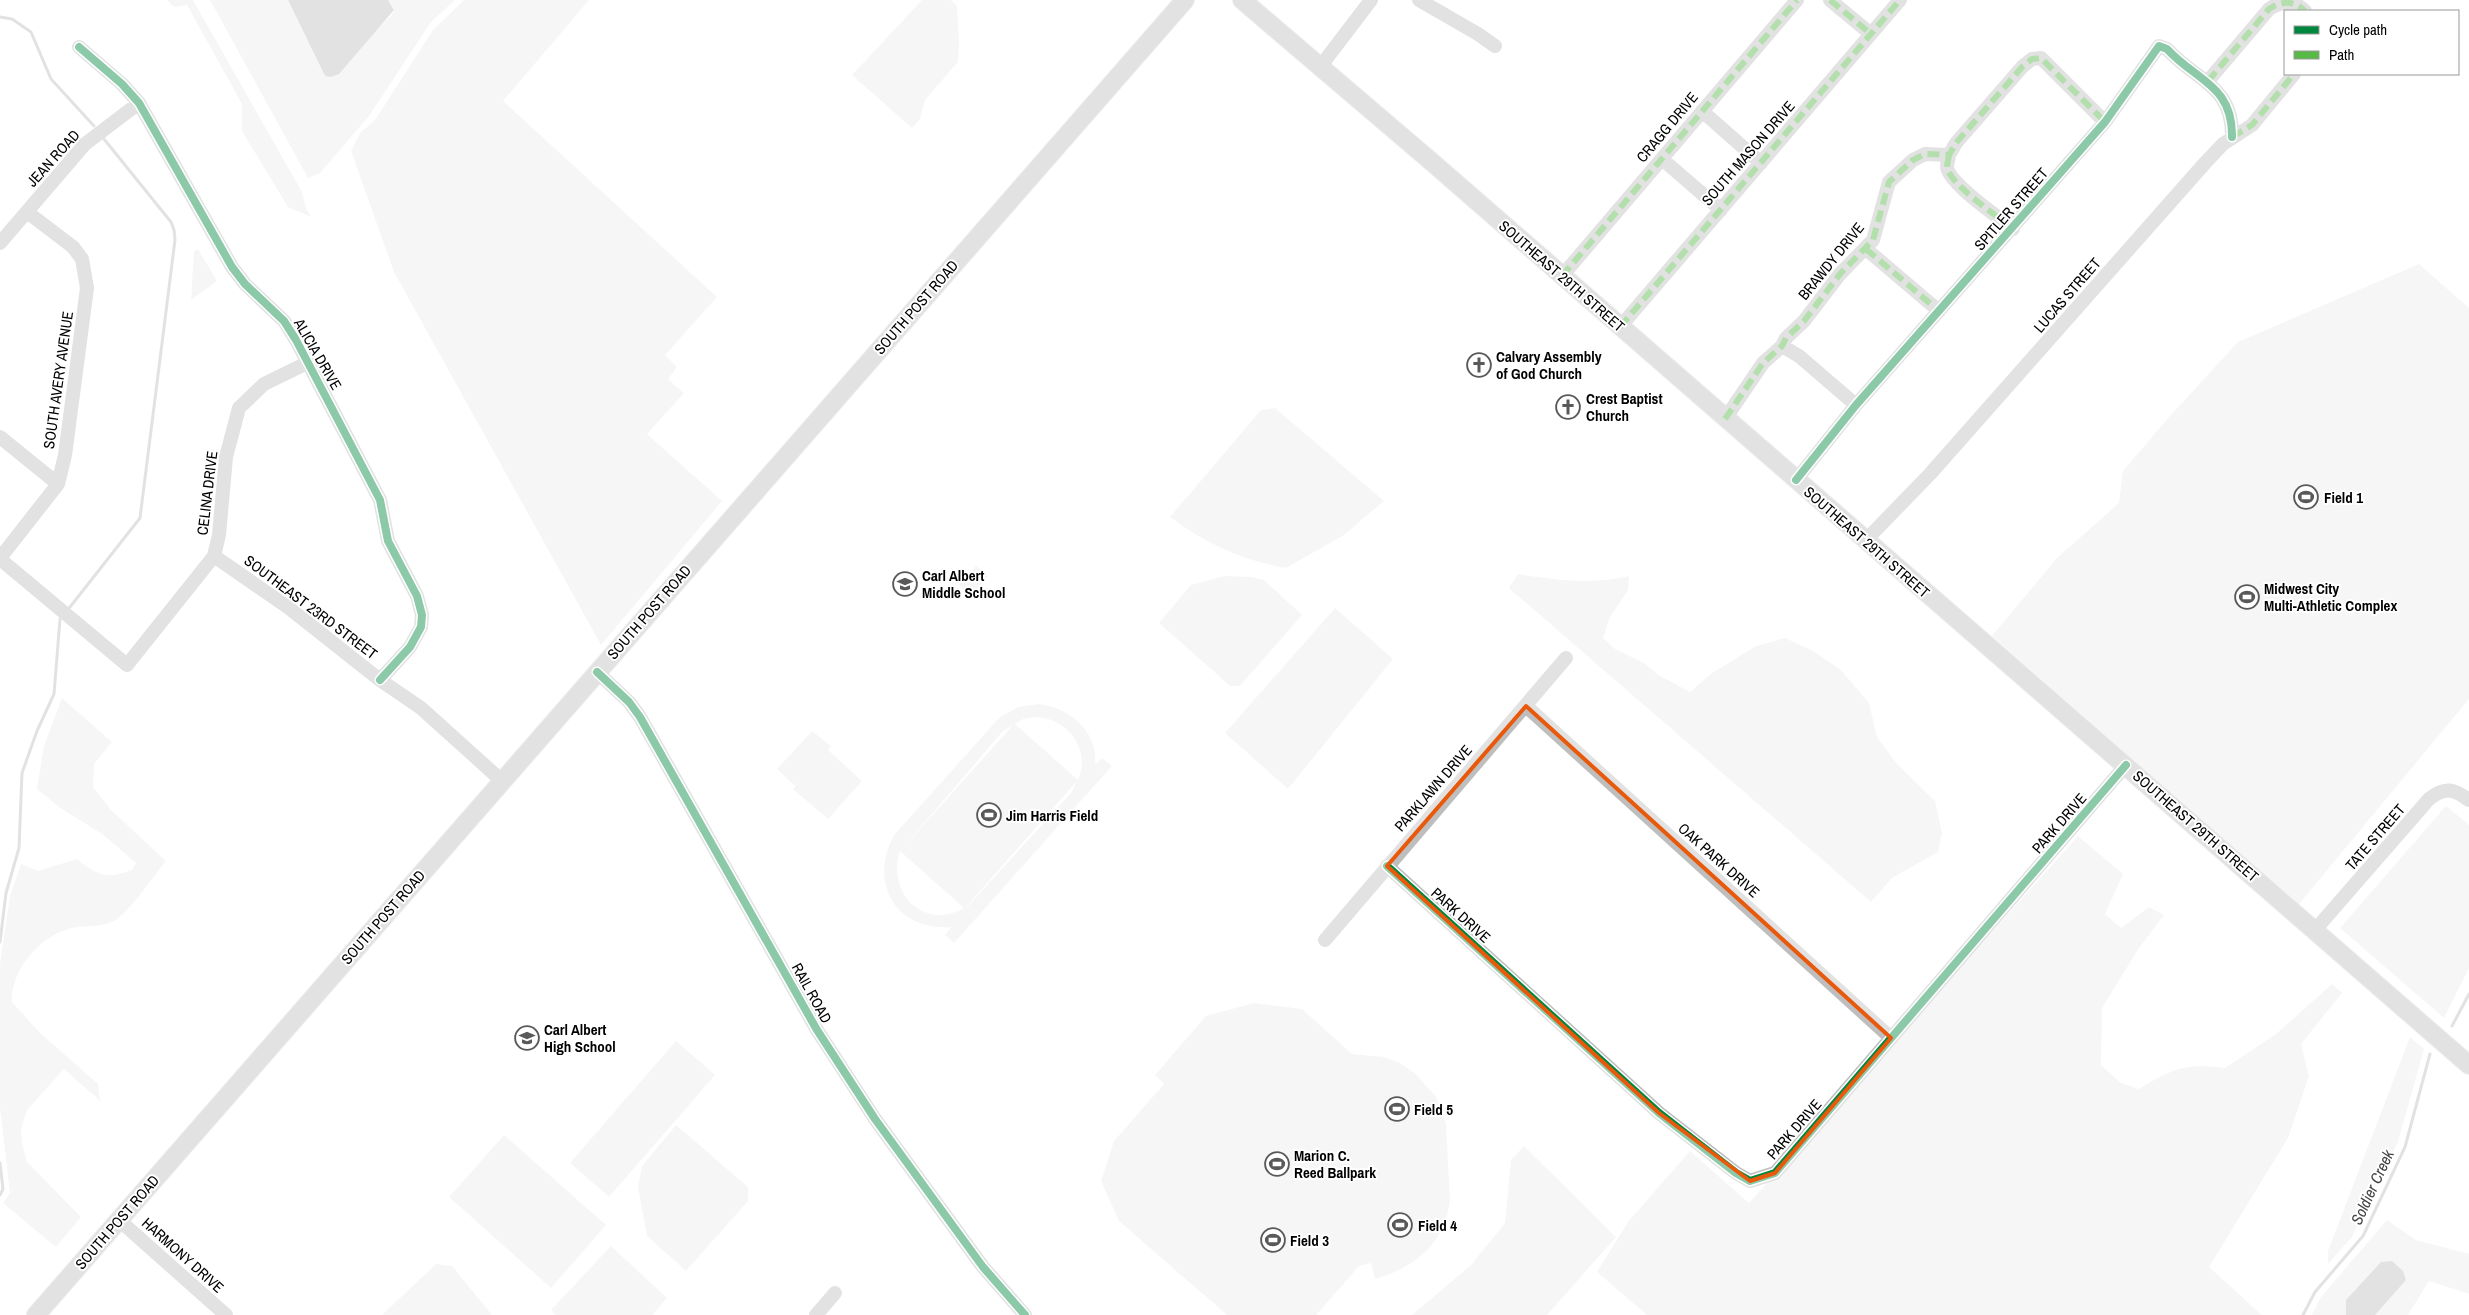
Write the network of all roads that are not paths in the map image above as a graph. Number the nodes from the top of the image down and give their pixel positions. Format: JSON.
{"nodes":[{"id":1,"x":1185,"y":0,"type":"edge"},
{"id":2,"x":1242,"y":0,"type":"edge"},
{"id":3,"x":1371,"y":0,"type":"edge"},
{"id":4,"x":1419,"y":0,"type":"edge"},
{"id":5,"x":1797,"y":0,"type":"edge"},
{"id":6,"x":1830,"y":0,"type":"edge"},
{"id":7,"x":1900,"y":0,"type":"edge"},
{"id":8,"x":2304,"y":10,"type":"edge"},
{"id":9,"x":1871,"y":34,"type":"junction"},
{"id":10,"x":1495,"y":46,"type":"dead end"},
{"id":11,"x":79,"y":47,"type":"dead end"},
{"id":12,"x":1320,"y":67,"type":"junction"},
{"id":13,"x":2293,"y":75,"type":"edge"},
{"id":14,"x":2208,"y":81,"type":"junction"},
{"id":15,"x":139,"y":103,"type":"junction"},
{"id":16,"x":1702,"y":111,"type":"junction"},
{"id":17,"x":2105,"y":122,"type":"junction"},
{"id":18,"x":2232,"y":137,"type":"junction"},
{"id":19,"x":1949,"y":155,"type":"junction"},
{"id":20,"x":1662,"y":159,"type":"junction"},
{"id":21,"x":1761,"y":164,"type":"junction"},
{"id":22,"x":1721,"y":210,"type":"junction"},
{"id":23,"x":26,"y":212,"type":"junction"},
{"id":24,"x":2013,"y":229,"type":"junction"},
{"id":25,"x":0,"y":243,"type":"edge"},
{"id":26,"x":1866,"y":249,"type":"junction"},
{"id":27,"x":1562,"y":276,"type":"junction"},
{"id":28,"x":1939,"y":311,"type":"junction"},
{"id":29,"x":1620,"y":326,"type":"junction"},
{"id":30,"x":1782,"y":346,"type":"junction"},
{"id":31,"x":307,"y":363,"type":"junction"},
{"id":32,"x":1856,"y":405,"type":"junction"},
{"id":33,"x":1725,"y":419,"type":"junction"},
{"id":34,"x":0,"y":437,"type":"edge"},
{"id":35,"x":1796,"y":480,"type":"junction"},
{"id":36,"x":58,"y":484,"type":"junction"},
{"id":37,"x":1866,"y":540,"type":"junction"},
{"id":38,"x":214,"y":556,"type":"junction"},
{"id":39,"x":0,"y":558,"type":"edge"},
{"id":40,"x":1566,"y":658,"type":"dead end"},
{"id":41,"x":597,"y":672,"type":"junction"},
{"id":42,"x":380,"y":680,"type":"junction"},
{"id":43,"x":1526,"y":706,"type":"junction"},
{"id":44,"x":2126,"y":765,"type":"junction"},
{"id":45,"x":502,"y":781,"type":"junction"},
{"id":46,"x":2469,"y":800,"type":"edge"},
{"id":47,"x":1386,"y":866,"type":"junction"},
{"id":48,"x":2315,"y":930,"type":"junction"},
{"id":49,"x":1325,"y":940,"type":"dead end"},
{"id":50,"x":1891,"y":1038,"type":"junction"},
{"id":51,"x":2469,"y":1065,"type":"edge"},
{"id":52,"x":119,"y":1220,"type":"junction"},
{"id":53,"x":835,"y":1293,"type":"dead end"},
{"id":54,"x":36,"y":1315,"type":"edge"},
{"id":55,"x":226,"y":1315,"type":"edge"},
{"id":56,"x":816,"y":1315,"type":"edge"},
{"id":57,"x":1025,"y":1315,"type":"edge"}],
"edges":[{"from":1,"to":41,"type":"main road","name":"SOUTH POST ROAD"},
{"from":2,"to":12,"type":"main road","name":"SOUTHEAST 29TH STREET"},
{"from":3,"to":12,"type":"street"},
{"from":4,"to":10,"type":"street"},
{"from":5,"to":16,"type":"street","name":"CRAGG DRIVE"},
{"from":6,"to":9,"type":"street"},
{"from":7,"to":9,"type":"street","name":"SOUTH MASON DRIVE"},
{"from":8,"to":14,"type":"street"},
{"from":9,"to":21,"type":"street","name":"SOUTH MASON DRIVE"},
{"from":11,"to":15,"type":"street","name":"ALICIA DRIVE"},
{"from":12,"to":27,"type":"main road","name":"SOUTHEAST 29TH STREET"},
{"from":13,"to":18,"type":"street","name":"LUCAS STREET"},
{"from":14,"to":17,"type":"street","name":"SPITLER STREET"},
{"from":14,"to":18,"type":"street","name":"SPITLER STREET"},
{"from":15,"to":23,"type":"street","name":"JEAN ROAD"},
{"from":15,"to":31,"type":"street","name":"ALICIA DRIVE"},
{"from":16,"to":20,"type":"street","name":"CRAGG DRIVE"},
{"from":16,"to":21,"type":"street"},
{"from":17,"to":19,"type":"street"},
{"from":17,"to":24,"type":"street","name":"SPITLER STREET"},
{"from":18,"to":37,"type":"street","name":"LUCAS STREET"},
{"from":19,"to":24,"type":"street"},
{"from":19,"to":26,"type":"street","name":"BRAWDY DRIVE"},
{"from":20,"to":22,"type":"street"},
{"from":20,"to":27,"type":"street","name":"CRAGG DRIVE"},
{"from":21,"to":22,"type":"street","name":"SOUTH MASON DRIVE"},
{"from":22,"to":29,"type":"street","name":"SOUTH MASON DRIVE"},
{"from":23,"to":25,"type":"street","name":"JEAN ROAD"},
{"from":23,"to":36,"type":"street","name":"SOUTH AVERY AVENUE"},
{"from":24,"to":28,"type":"street","name":"SPITLER STREET"},
{"from":26,"to":28,"type":"street"},
{"from":26,"to":30,"type":"street","name":"BRAWDY DRIVE"},
{"from":27,"to":29,"type":"main road","name":"SOUTHEAST 29TH STREET"},
{"from":28,"to":32,"type":"street","name":"SPITLER STREET"},
{"from":29,"to":33,"type":"main road","name":"SOUTHEAST 29TH STREET"},
{"from":30,"to":32,"type":"street"},
{"from":30,"to":33,"type":"street","name":"BRAWDY DRIVE"},
{"from":31,"to":38,"type":"street","name":"CELINA DRIVE"},
{"from":31,"to":42,"type":"street","name":"ALICIA DRIVE"},
{"from":32,"to":35,"type":"street","name":"SPITLER STREET"},
{"from":33,"to":35,"type":"main road","name":"SOUTHEAST 29TH STREET"},
{"from":34,"to":36,"type":"street"},
{"from":35,"to":37,"type":"main road","name":"SOUTHEAST 29TH STREET"},
{"from":36,"to":39,"type":"street","name":"SOUTH AVERY AVENUE"},
{"from":37,"to":44,"type":"main road","name":"SOUTHEAST 29TH STREET"},
{"from":38,"to":39,"type":"street","name":"CELINA DRIVE"},
{"from":38,"to":42,"type":"street","name":"SOUTHEAST 23RD STREET"},
{"from":40,"to":43,"type":"street","name":"PARKLAWN DRIVE"},
{"from":41,"to":45,"type":"main road","name":"SOUTH POST ROAD"},
{"from":41,"to":57,"type":"street","name":"RAIL ROAD"},
{"from":42,"to":45,"type":"street","name":"SOUTHEAST 23RD STREET"},
{"from":43,"to":47,"type":"street","name":"PARKLAWN DRIVE"},
{"from":43,"to":50,"type":"street","name":"OAK PARK DRIVE"},
{"from":44,"to":48,"type":"main road","name":"SOUTHEAST 29TH STREET"},
{"from":44,"to":50,"type":"street","name":"PARK DRIVE"},
{"from":45,"to":52,"type":"main road","name":"SOUTH POST ROAD"},
{"from":46,"to":48,"type":"street","name":"TATE STREET"},
{"from":47,"to":49,"type":"street","name":"PARKLAWN DRIVE"},
{"from":47,"to":50,"type":"street","name":"PARK DRIVE"},
{"from":48,"to":51,"type":"main road","name":"SOUTHEAST 29TH STREET"},
{"from":52,"to":54,"type":"main road","name":"SOUTH POST ROAD"},
{"from":52,"to":55,"type":"street","name":"HARMONY DRIVE"},
{"from":53,"to":56,"type":"street"}]}
